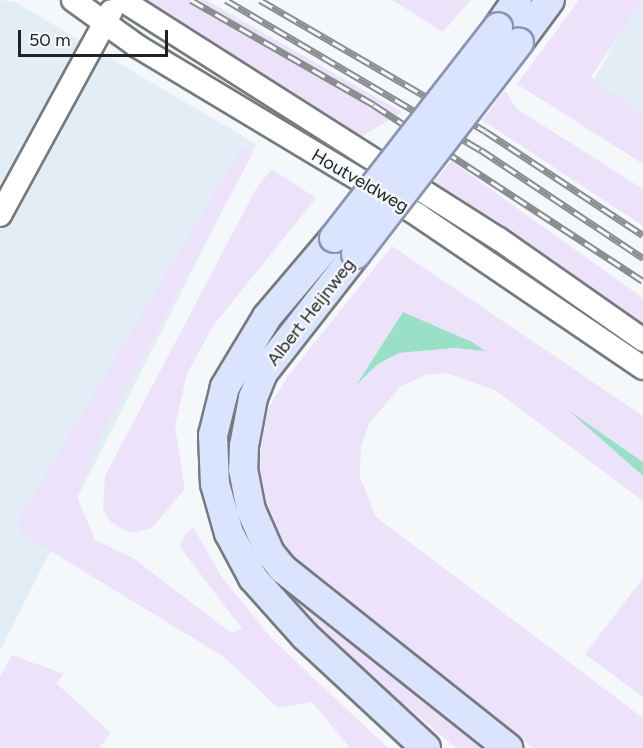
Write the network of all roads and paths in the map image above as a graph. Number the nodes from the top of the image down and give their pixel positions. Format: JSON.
{"nodes":[{"id":1,"x":73,"y":0,"type":"edge"},
{"id":2,"x":120,"y":0,"type":"edge"},
{"id":3,"x":517,"y":0,"type":"edge"},
{"id":4,"x":550,"y":0,"type":"edge"},
{"id":5,"x":104,"y":23,"type":"junction"},
{"id":6,"x":508,"y":35,"type":"junction"},
{"id":7,"x":0,"y":215,"type":"edge"},
{"id":8,"x":345,"y":246,"type":"junction"},
{"id":9,"x":643,"y":340,"type":"edge"},
{"id":10,"x":643,"y":368,"type":"edge"},
{"id":11,"x":426,"y":748,"type":"edge"},
{"id":12,"x":508,"y":748,"type":"edge"}],
"edges":[{"from":1,"to":5,"type":"street","name":"Houtveldweg"},
{"from":2,"to":5,"type":"street"},
{"from":2,"to":9,"type":"street","name":"Houtveldweg"},
{"from":3,"to":6,"type":"main road","name":"Albert Heijnweg"},
{"from":4,"to":6,"type":"main road","name":"Albert Heijnweg"},
{"from":5,"to":7,"type":"street"},
{"from":5,"to":10,"type":"street","name":"Houtveldweg"},
{"from":6,"to":8,"type":"main road","name":"Albert Heijnweg","bridge":true},
{"from":8,"to":11,"type":"main road","name":"Albert Heijnweg"},
{"from":8,"to":12,"type":"main road","name":"Albert Heijnweg"}]}
